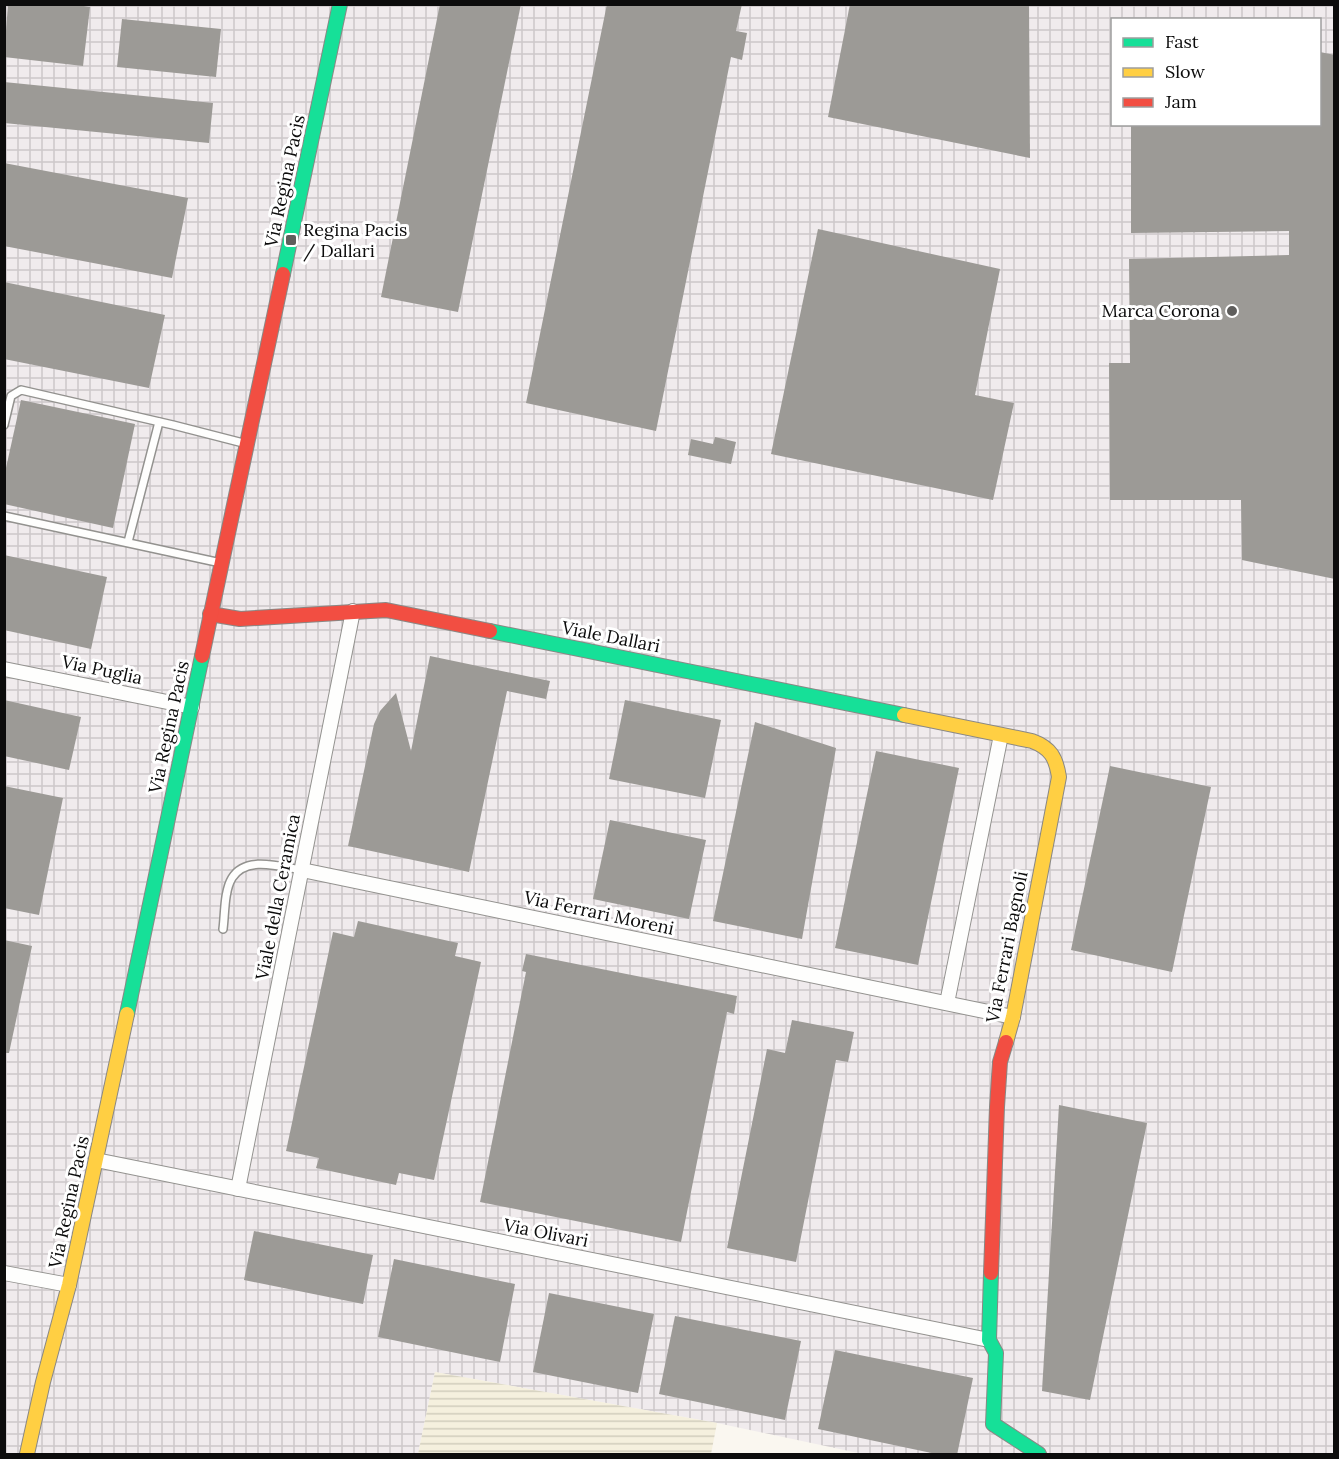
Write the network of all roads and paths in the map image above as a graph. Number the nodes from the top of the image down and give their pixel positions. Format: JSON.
{"nodes":[{"id":1,"x":340,"y":4,"type":"edge"},
{"id":2,"x":159,"y":422,"type":"junction"},
{"id":3,"x":4,"y":425,"type":"edge"},
{"id":4,"x":247,"y":444,"type":"junction"},
{"id":5,"x":4,"y":516,"type":"edge"},
{"id":6,"x":128,"y":542,"type":"junction"},
{"id":7,"x":221,"y":563,"type":"junction"},
{"id":8,"x":354,"y":611,"type":"junction"},
{"id":9,"x":210,"y":614,"type":"junction"},
{"id":10,"x":4,"y":669,"type":"edge"},
{"id":11,"x":192,"y":707,"type":"junction"},
{"id":12,"x":1001,"y":735,"type":"junction"},
{"id":13,"x":302,"y":870,"type":"junction"},
{"id":14,"x":223,"y":929,"type":"dead end"},
{"id":15,"x":947,"y":1003,"type":"junction"},
{"id":16,"x":1013,"y":1017,"type":"junction"},
{"id":17,"x":96,"y":1160,"type":"junction"},
{"id":18,"x":238,"y":1189,"type":"junction"},
{"id":19,"x":4,"y":1273,"type":"edge"},
{"id":20,"x":69,"y":1286,"type":"junction"},
{"id":21,"x":989,"y":1340,"type":"junction"},
{"id":22,"x":27,"y":1455,"type":"edge"},
{"id":23,"x":1039,"y":1455,"type":"edge"}],
"edges":[{"from":1,"to":4,"type":"street","name":"Via Regina Pacis"},
{"from":2,"to":3,"type":"lane"},
{"from":2,"to":4,"type":"lane"},
{"from":2,"to":6,"type":"lane"},
{"from":4,"to":7,"type":"street","name":"Via Regina Pacis"},
{"from":5,"to":6,"type":"lane"},
{"from":6,"to":7,"type":"lane"},
{"from":7,"to":9,"type":"street","name":"Via Regina Pacis"},
{"from":8,"to":9,"type":"street","name":"Viale Dallari"},
{"from":8,"to":12,"type":"street","name":"Viale Dallari"},
{"from":8,"to":13,"type":"street","name":"Viale della Ceramica"},
{"from":9,"to":11,"type":"street","name":"Via Regina Pacis"},
{"from":10,"to":11,"type":"street","name":"Via Puglia"},
{"from":11,"to":17,"type":"street","name":"Via Regina Pacis"},
{"from":12,"to":15,"type":"street"},
{"from":12,"to":16,"type":"street","name":"Via Ferrari Bagnoli"},
{"from":13,"to":14,"type":"lane","name":"Via Ferrari Moreni"},
{"from":13,"to":15,"type":"street","name":"Via Ferrari Moreni"},
{"from":13,"to":18,"type":"street","name":"Viale della Ceramica"},
{"from":15,"to":16,"type":"street","name":"Via Ferrari Moreni"},
{"from":16,"to":21,"type":"street","name":"Via Ferrari Bagnoli"},
{"from":17,"to":18,"type":"street","name":"Via Olivari"},
{"from":17,"to":20,"type":"street","name":"Via Regina Pacis"},
{"from":18,"to":21,"type":"street","name":"Via Olivari"},
{"from":19,"to":20,"type":"street"},
{"from":20,"to":22,"type":"street","name":"Via Regina Pacis"},
{"from":21,"to":23,"type":"street","name":"Via Ferrari Bagnoli"}]}
